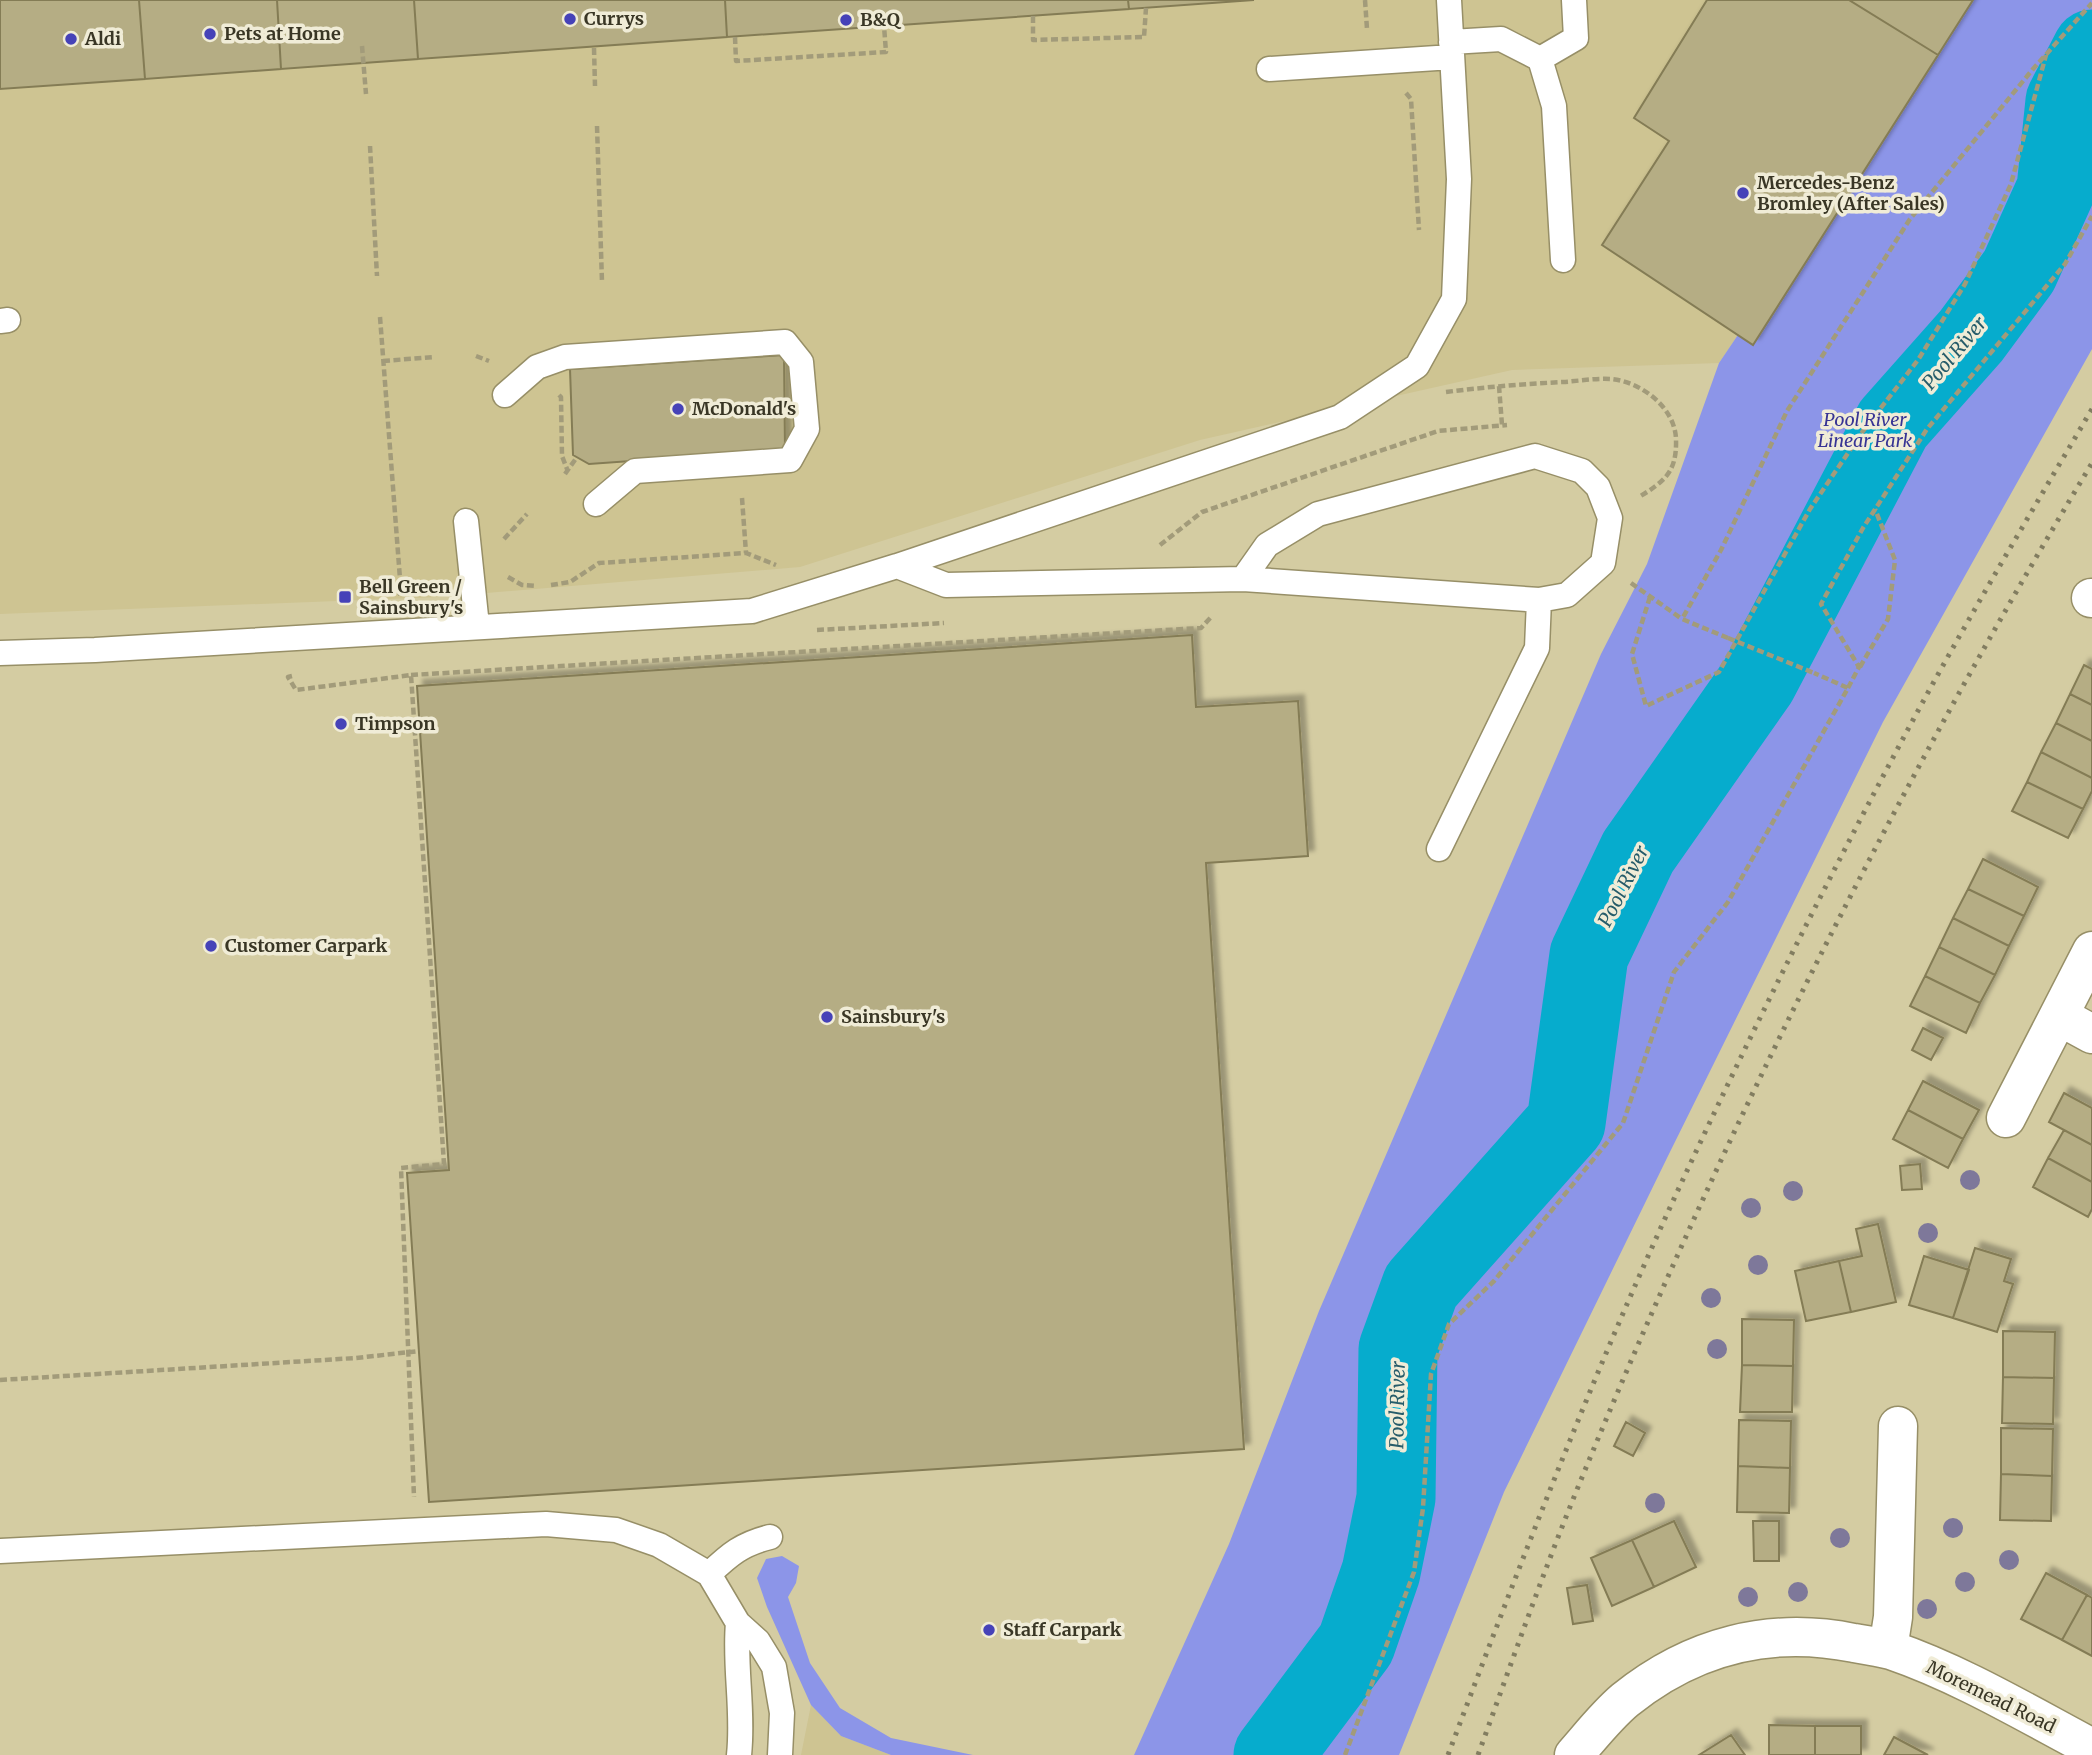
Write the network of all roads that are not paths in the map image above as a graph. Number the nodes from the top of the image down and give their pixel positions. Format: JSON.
{"nodes":[{"id":1,"x":1449,"y":0,"type":"edge"},
{"id":2,"x":1574,"y":0,"type":"edge"},
{"id":3,"x":1452,"y":49,"type":"junction"},
{"id":4,"x":1540,"y":59,"type":"junction"},
{"id":5,"x":1269,"y":69,"type":"dead end"},
{"id":6,"x":1563,"y":260,"type":"dead end"},
{"id":7,"x":505,"y":395,"type":"dead end"},
{"id":8,"x":596,"y":504,"type":"dead end"},
{"id":9,"x":466,"y":521,"type":"dead end"},
{"id":10,"x":897,"y":566,"type":"junction"},
{"id":11,"x":1243,"y":579,"type":"junction"},
{"id":12,"x":1539,"y":600,"type":"junction"},
{"id":13,"x":477,"y":626,"type":"junction"},
{"id":14,"x":0,"y":653,"type":"edge"},
{"id":15,"x":1439,"y":849,"type":"dead end"},
{"id":16,"x":2092,"y":951,"type":"edge"},
{"id":17,"x":2059,"y":1016,"type":"junction"},
{"id":18,"x":2092,"y":1034,"type":"edge"},
{"id":19,"x":2006,"y":1118,"type":"dead end"},
{"id":20,"x":1898,"y":1426,"type":"dead end"},
{"id":21,"x":770,"y":1537,"type":"dead end"},
{"id":22,"x":0,"y":1551,"type":"edge"},
{"id":23,"x":709,"y":1574,"type":"junction"},
{"id":24,"x":737,"y":1623,"type":"junction"},
{"id":25,"x":1888,"y":1649,"type":"junction"},
{"id":26,"x":2092,"y":1748,"type":"edge"},
{"id":27,"x":739,"y":1755,"type":"edge"},
{"id":28,"x":780,"y":1755,"type":"edge"},
{"id":29,"x":1574,"y":1755,"type":"edge"}],
"edges":[{"from":1,"to":3,"type":"lane"},
{"from":2,"to":4,"type":"lane"},
{"from":3,"to":4,"type":"lane"},
{"from":3,"to":5,"type":"lane"},
{"from":3,"to":10,"type":"lane"},
{"from":4,"to":6,"type":"lane"},
{"from":7,"to":8,"type":"lane"},
{"from":9,"to":13,"type":"lane"},
{"from":10,"to":11,"type":"lane"},
{"from":10,"to":13,"type":"lane"},
{"from":11,"to":12,"type":"lane"},
{"from":11,"to":12,"type":"lane"},
{"from":12,"to":15,"type":"lane"},
{"from":13,"to":14,"type":"lane"},
{"from":16,"to":17,"type":"street"},
{"from":17,"to":18,"type":"street"},
{"from":17,"to":19,"type":"street"},
{"from":20,"to":25,"type":"street"},
{"from":21,"to":23,"type":"lane"},
{"from":22,"to":23,"type":"lane"},
{"from":23,"to":24,"type":"lane"},
{"from":24,"to":27,"type":"lane"},
{"from":24,"to":28,"type":"lane"},
{"from":25,"to":26,"type":"street","name":"Moremead Road"},
{"from":25,"to":29,"type":"street","name":"Moremead Road"}]}
